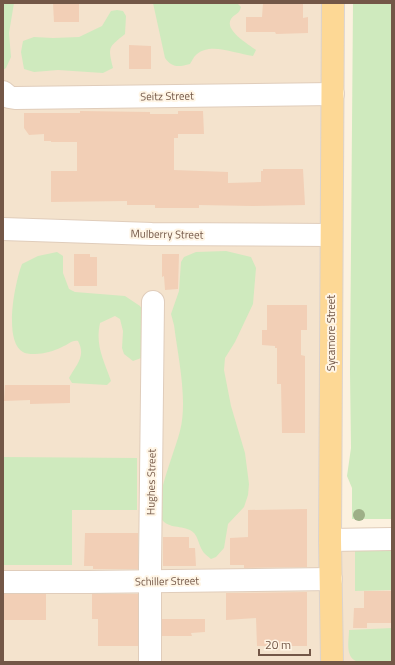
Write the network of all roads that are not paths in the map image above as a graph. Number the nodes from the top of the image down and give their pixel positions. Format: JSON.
{"nodes":[{"id":1,"x":333,"y":3,"type":"edge"},
{"id":2,"x":3,"y":92,"type":"edge"},
{"id":3,"x":333,"y":94,"type":"junction"},
{"id":4,"x":3,"y":229,"type":"edge"},
{"id":5,"x":331,"y":235,"type":"junction"},
{"id":6,"x":154,"y":302,"type":"dead end"},
{"id":7,"x":392,"y":539,"type":"edge"},
{"id":8,"x":330,"y":540,"type":"junction"},
{"id":9,"x":331,"y":579,"type":"junction"},
{"id":10,"x":150,"y":581,"type":"junction"},
{"id":11,"x":3,"y":582,"type":"edge"},
{"id":12,"x":150,"y":662,"type":"edge"},
{"id":13,"x":332,"y":662,"type":"edge"}],
"edges":[{"from":1,"to":3,"type":"main road","name":"Sycamore Street"},
{"from":2,"to":3,"type":"street","name":"Seitz Street"},
{"from":3,"to":5,"type":"main road","name":"Sycamore Street"},
{"from":4,"to":5,"type":"street","name":"Mulberry Street"},
{"from":5,"to":8,"type":"main road","name":"Sycamore Street"},
{"from":6,"to":10,"type":"street","name":"Hughes Street"},
{"from":7,"to":8,"type":"street"},
{"from":8,"to":9,"type":"main road","name":"Sycamore Street"},
{"from":9,"to":10,"type":"street","name":"Schiller Street"},
{"from":9,"to":13,"type":"main road","name":"Sycamore Street"},
{"from":10,"to":11,"type":"street","name":"Schiller Street"},
{"from":10,"to":12,"type":"street","name":"Hughes Street"}]}
